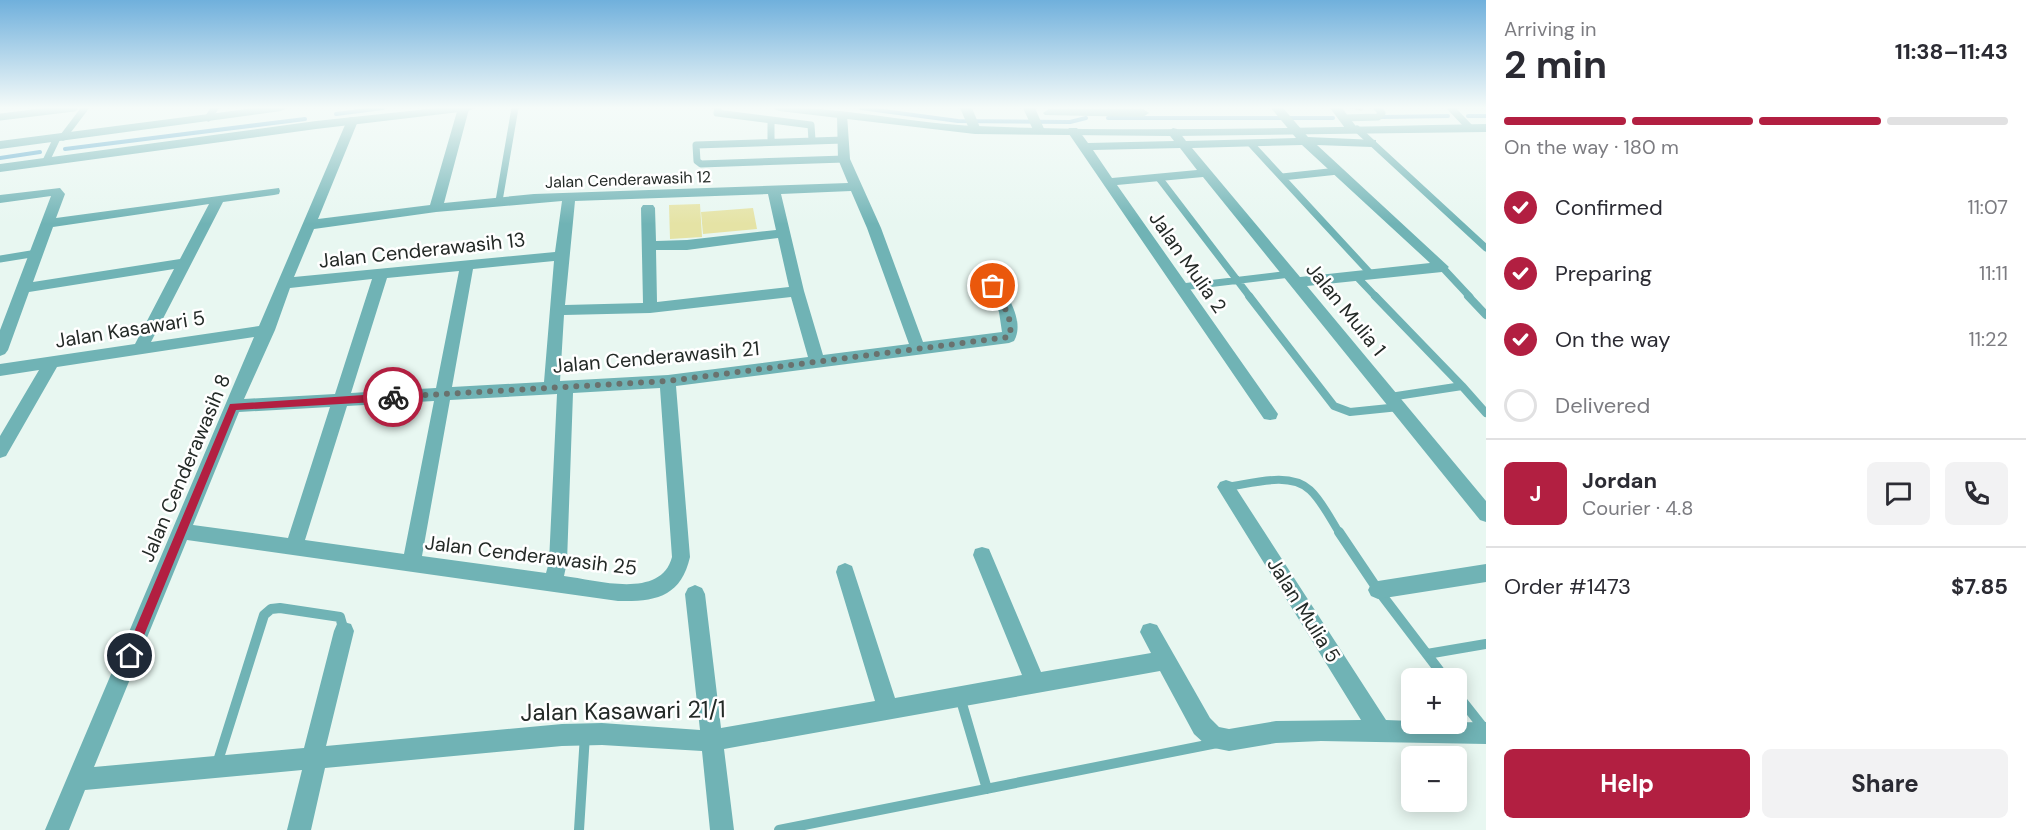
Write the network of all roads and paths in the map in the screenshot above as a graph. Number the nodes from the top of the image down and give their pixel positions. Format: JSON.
{"nodes":[{"id":1,"x":54,"y":147,"type":"edge"},
{"id":2,"x":109,"y":147,"type":"edge"},
{"id":3,"x":341,"y":147,"type":"edge"},
{"id":4,"x":453,"y":147,"type":"edge"},
{"id":5,"x":508,"y":147,"type":"edge"},
{"id":6,"x":696,"y":147,"type":"edge"},
{"id":7,"x":843,"y":147,"type":"edge"},
{"id":8,"x":1085,"y":147,"type":"joint"},
{"id":9,"x":1098,"y":147,"type":"edge"},
{"id":10,"x":1186,"y":147,"type":"edge"},
{"id":11,"x":1254,"y":147,"type":"edge"},
{"id":12,"x":1311,"y":147,"type":"edge"},
{"id":13,"x":1376,"y":147,"type":"edge"},
{"id":14,"x":844,"y":159,"type":"junction"},
{"id":15,"x":46,"y":161,"type":"junction"},
{"id":16,"x":0,"y":168,"type":"edge"},
{"id":17,"x":1338,"y":171,"type":"junction"},
{"id":18,"x":1208,"y":173,"type":"junction"},
{"id":19,"x":1282,"y":177,"type":"junction"},
{"id":20,"x":1159,"y":178,"type":"junction"},
{"id":21,"x":1109,"y":182,"type":"junction"},
{"id":22,"x":856,"y":187,"type":"junction"},
{"id":23,"x":274,"y":191,"type":"dead end"},
{"id":24,"x":774,"y":191,"type":"junction"},
{"id":25,"x":569,"y":197,"type":"junction"},
{"id":26,"x":0,"y":199,"type":"edge"},
{"id":27,"x":218,"y":199,"type":"junction"},
{"id":28,"x":499,"y":201,"type":"junction"},
{"id":29,"x":436,"y":208,"type":"junction"},
{"id":30,"x":648,"y":208,"type":"dead end"},
{"id":31,"x":48,"y":223,"type":"junction"},
{"id":32,"x":309,"y":225,"type":"junction"},
{"id":33,"x":784,"y":233,"type":"junction"},
{"id":34,"x":649,"y":246,"type":"junction"},
{"id":35,"x":1486,"y":248,"type":"edge"},
{"id":36,"x":37,"y":253,"type":"junction"},
{"id":37,"x":561,"y":256,"type":"junction"},
{"id":38,"x":0,"y":259,"type":"edge"},
{"id":39,"x":185,"y":263,"type":"junction"},
{"id":40,"x":467,"y":265,"type":"junction"},
{"id":41,"x":1442,"y":267,"type":"junction"},
{"id":42,"x":985,"y":270,"type":"dead end"},
{"id":43,"x":381,"y":273,"type":"junction"},
{"id":44,"x":1371,"y":274,"type":"junction"},
{"id":45,"x":1356,"y":276,"type":"junction"},
{"id":46,"x":1293,"y":278,"type":"junction"},
{"id":47,"x":1237,"y":280,"type":"junction"},
{"id":48,"x":286,"y":283,"type":"junction"},
{"id":49,"x":1182,"y":287,"type":"junction"},
{"id":50,"x":23,"y":288,"type":"junction"},
{"id":51,"x":796,"y":291,"type":"junction"},
{"id":52,"x":650,"y":308,"type":"junction"},
{"id":53,"x":558,"y":310,"type":"junction"},
{"id":54,"x":1486,"y":315,"type":"edge"},
{"id":55,"x":267,"y":330,"type":"junction"},
{"id":56,"x":141,"y":348,"type":"junction"},
{"id":57,"x":918,"y":349,"type":"junction"},
{"id":58,"x":0,"y":350,"type":"edge"},
{"id":59,"x":52,"y":362,"type":"junction"},
{"id":60,"x":817,"y":362,"type":"junction"},
{"id":61,"x":0,"y":370,"type":"edge"},
{"id":62,"x":668,"y":381,"type":"junction"},
{"id":63,"x":1462,"y":386,"type":"junction"},
{"id":64,"x":559,"y":388,"type":"junction"},
{"id":65,"x":442,"y":394,"type":"junction"},
{"id":66,"x":339,"y":400,"type":"junction"},
{"id":67,"x":1395,"y":402,"type":"junction"},
{"id":68,"x":233,"y":406,"type":"junction"},
{"id":69,"x":1486,"y":413,"type":"edge"},
{"id":70,"x":1270,"y":414,"type":"dead end"},
{"id":71,"x":0,"y":451,"type":"edge"},
{"id":72,"x":1226,"y":487,"type":"joint"},
{"id":73,"x":1486,"y":514,"type":"edge"},
{"id":74,"x":182,"y":531,"type":"junction"},
{"id":75,"x":294,"y":547,"type":"junction"},
{"id":76,"x":982,"y":555,"type":"dead end"},
{"id":77,"x":412,"y":562,"type":"junction"},
{"id":78,"x":845,"y":572,"type":"dead end"},
{"id":79,"x":1486,"y":573,"type":"edge"},
{"id":80,"x":553,"y":582,"type":"junction"},
{"id":81,"x":1378,"y":590,"type":"junction"},
{"id":82,"x":695,"y":594,"type":"dead end"},
{"id":83,"x":344,"y":631,"type":"joint"},
{"id":84,"x":1150,"y":632,"type":"dead end"},
{"id":85,"x":1486,"y":644,"type":"edge"},
{"id":86,"x":1427,"y":654,"type":"junction"},
{"id":87,"x":1166,"y":660,"type":"junction"},
{"id":88,"x":1438,"y":668,"type":"edge"},
{"id":89,"x":1035,"y":683,"type":"junction"},
{"id":90,"x":960,"y":697,"type":"junction"},
{"id":91,"x":1467,"y":707,"type":"edge"},
{"id":92,"x":888,"y":710,"type":"junction"},
{"id":93,"x":1381,"y":732,"type":"junction"},
{"id":94,"x":1486,"y":732,"type":"edge"},
{"id":95,"x":585,"y":734,"type":"junction"},
{"id":96,"x":1229,"y":740,"type":"junction"},
{"id":97,"x":710,"y":741,"type":"junction"},
{"id":98,"x":314,"y":759,"type":"junction"},
{"id":99,"x":216,"y":768,"type":"junction"},
{"id":100,"x":77,"y":780,"type":"junction"},
{"id":101,"x":987,"y":789,"type":"junction"},
{"id":102,"x":57,"y":830,"type":"edge"},
{"id":103,"x":299,"y":830,"type":"edge"},
{"id":104,"x":579,"y":830,"type":"edge"},
{"id":105,"x":722,"y":830,"type":"edge"},
{"id":106,"x":779,"y":830,"type":"edge"}],
"edges":[{"from":1,"to":15,"type":"lane"},
{"from":2,"to":15,"type":"street"},
{"from":3,"to":32,"type":"street","name":"Jalan Cenderawasih 8"},
{"from":4,"to":29,"type":"street"},
{"from":5,"to":28,"type":"lane"},
{"from":6,"to":14,"type":"lane"},
{"from":7,"to":14,"type":"street"},
{"from":8,"to":9,"type":"street"},
{"from":8,"to":21,"type":"street","name":"Jalan Mulia 2"},
{"from":10,"to":18,"type":"street","name":"Jalan Mulia 1"},
{"from":11,"to":19,"type":"lane"},
{"from":12,"to":17,"type":"street"},
{"from":13,"to":35,"type":"lane"},
{"from":14,"to":22,"type":"street"},
{"from":15,"to":16,"type":"street"},
{"from":17,"to":19,"type":"lane"},
{"from":17,"to":41,"type":"street"},
{"from":18,"to":20,"type":"street"},
{"from":18,"to":46,"type":"street","name":"Jalan Mulia 1"},
{"from":19,"to":44,"type":"lane"},
{"from":20,"to":21,"type":"street"},
{"from":20,"to":47,"type":"lane"},
{"from":21,"to":49,"type":"street","name":"Jalan Mulia 2"},
{"from":22,"to":24,"type":"street","name":"Jalan Cenderawasih 12"},
{"from":22,"to":57,"type":"street"},
{"from":23,"to":27,"type":"street"},
{"from":24,"to":25,"type":"street","name":"Jalan Cenderawasih 12"},
{"from":24,"to":33,"type":"street"},
{"from":25,"to":28,"type":"street","name":"Jalan Cenderawasih 12"},
{"from":25,"to":37,"type":"street"},
{"from":26,"to":31,"type":"street"},
{"from":27,"to":31,"type":"street"},
{"from":27,"to":39,"type":"street"},
{"from":28,"to":29,"type":"street","name":"Jalan Cenderawasih 12"},
{"from":29,"to":32,"type":"street","name":"Jalan Cenderawasih 12"},
{"from":30,"to":34,"type":"street"},
{"from":31,"to":36,"type":"street"},
{"from":32,"to":48,"type":"street","name":"Jalan Cenderawasih 8"},
{"from":33,"to":34,"type":"street"},
{"from":33,"to":51,"type":"street"},
{"from":34,"to":52,"type":"street"},
{"from":36,"to":38,"type":"lane"},
{"from":36,"to":50,"type":"street"},
{"from":37,"to":40,"type":"street","name":"Jalan Cenderawasih 13"},
{"from":37,"to":53,"type":"street"},
{"from":39,"to":50,"type":"street"},
{"from":39,"to":56,"type":"street"},
{"from":40,"to":43,"type":"street","name":"Jalan Cenderawasih 13"},
{"from":40,"to":65,"type":"street"},
{"from":41,"to":44,"type":"street"},
{"from":41,"to":54,"type":"lane"},
{"from":42,"to":57,"type":"street","name":"Jalan Cenderawasih 21"},
{"from":43,"to":48,"type":"street","name":"Jalan Cenderawasih 13"},
{"from":43,"to":66,"type":"street"},
{"from":44,"to":45,"type":"street"},
{"from":45,"to":46,"type":"street"},
{"from":45,"to":63,"type":"lane"},
{"from":46,"to":47,"type":"lane"},
{"from":46,"to":67,"type":"street","name":"Jalan Mulia 1"},
{"from":47,"to":49,"type":"lane"},
{"from":47,"to":67,"type":"lane"},
{"from":48,"to":55,"type":"street","name":"Jalan Cenderawasih 8"},
{"from":49,"to":70,"type":"street","name":"Jalan Mulia 2"},
{"from":50,"to":58,"type":"street"},
{"from":51,"to":52,"type":"street"},
{"from":51,"to":60,"type":"street"},
{"from":52,"to":53,"type":"street"},
{"from":53,"to":64,"type":"street"},
{"from":55,"to":56,"type":"street","name":"Jalan Kasawari 5"},
{"from":55,"to":68,"type":"street","name":"Jalan Cenderawasih 8"},
{"from":56,"to":59,"type":"street","name":"Jalan Kasawari 5"},
{"from":57,"to":60,"type":"street","name":"Jalan Cenderawasih 21"},
{"from":59,"to":61,"type":"street","name":"Jalan Kasawari 5"},
{"from":59,"to":71,"type":"street"},
{"from":60,"to":62,"type":"street","name":"Jalan Cenderawasih 21"},
{"from":62,"to":64,"type":"street","name":"Jalan Cenderawasih 21"},
{"from":62,"to":80,"type":"street","name":"Jalan Cenderawasih 25"},
{"from":63,"to":67,"type":"lane"},
{"from":63,"to":69,"type":"lane"},
{"from":64,"to":65,"type":"street","name":"Jalan Cenderawasih 21"},
{"from":64,"to":80,"type":"street"},
{"from":65,"to":66,"type":"street","name":"Jalan Cenderawasih 21"},
{"from":65,"to":77,"type":"street"},
{"from":66,"to":68,"type":"street","name":"Jalan Cenderawasih 21"},
{"from":66,"to":75,"type":"street"},
{"from":67,"to":73,"type":"street","name":"Jalan Mulia 1"},
{"from":68,"to":74,"type":"street","name":"Jalan Cenderawasih 8"},
{"from":72,"to":81,"type":"lane"},
{"from":72,"to":93,"type":"street","name":"Jalan Mulia 5"},
{"from":74,"to":75,"type":"street","name":"Jalan Cenderawasih 25"},
{"from":74,"to":100,"type":"street","name":"Jalan Cenderawasih 8"},
{"from":75,"to":77,"type":"street","name":"Jalan Cenderawasih 25"},
{"from":76,"to":89,"type":"street"},
{"from":77,"to":80,"type":"street","name":"Jalan Cenderawasih 25"},
{"from":78,"to":92,"type":"street"},
{"from":79,"to":81,"type":"street"},
{"from":81,"to":86,"type":"lane"},
{"from":82,"to":97,"type":"street"},
{"from":83,"to":98,"type":"street"},
{"from":83,"to":99,"type":"lane"},
{"from":84,"to":87,"type":"street"},
{"from":85,"to":86,"type":"lane"},
{"from":86,"to":88,"type":"lane"},
{"from":87,"to":89,"type":"street","name":"Jalan Kasawari 21/1"},
{"from":87,"to":96,"type":"street"},
{"from":89,"to":90,"type":"street","name":"Jalan Kasawari 21/1"},
{"from":90,"to":92,"type":"street","name":"Jalan Kasawari 21/1"},
{"from":90,"to":101,"type":"lane"},
{"from":91,"to":94,"type":"lane"},
{"from":92,"to":97,"type":"street","name":"Jalan Kasawari 21/1"},
{"from":93,"to":94,"type":"street"},
{"from":93,"to":96,"type":"street"},
{"from":95,"to":97,"type":"street","name":"Jalan Kasawari 21/1"},
{"from":95,"to":98,"type":"street","name":"Jalan Kasawari 21/1"},
{"from":95,"to":104,"type":"lane"},
{"from":96,"to":101,"type":"lane"},
{"from":97,"to":105,"type":"street"},
{"from":98,"to":99,"type":"street","name":"Jalan Kasawari 21/1"},
{"from":98,"to":103,"type":"street"},
{"from":99,"to":100,"type":"street","name":"Jalan Kasawari 21/1"},
{"from":100,"to":102,"type":"street","name":"Jalan Cenderawasih 8"},
{"from":101,"to":106,"type":"lane"}]}
